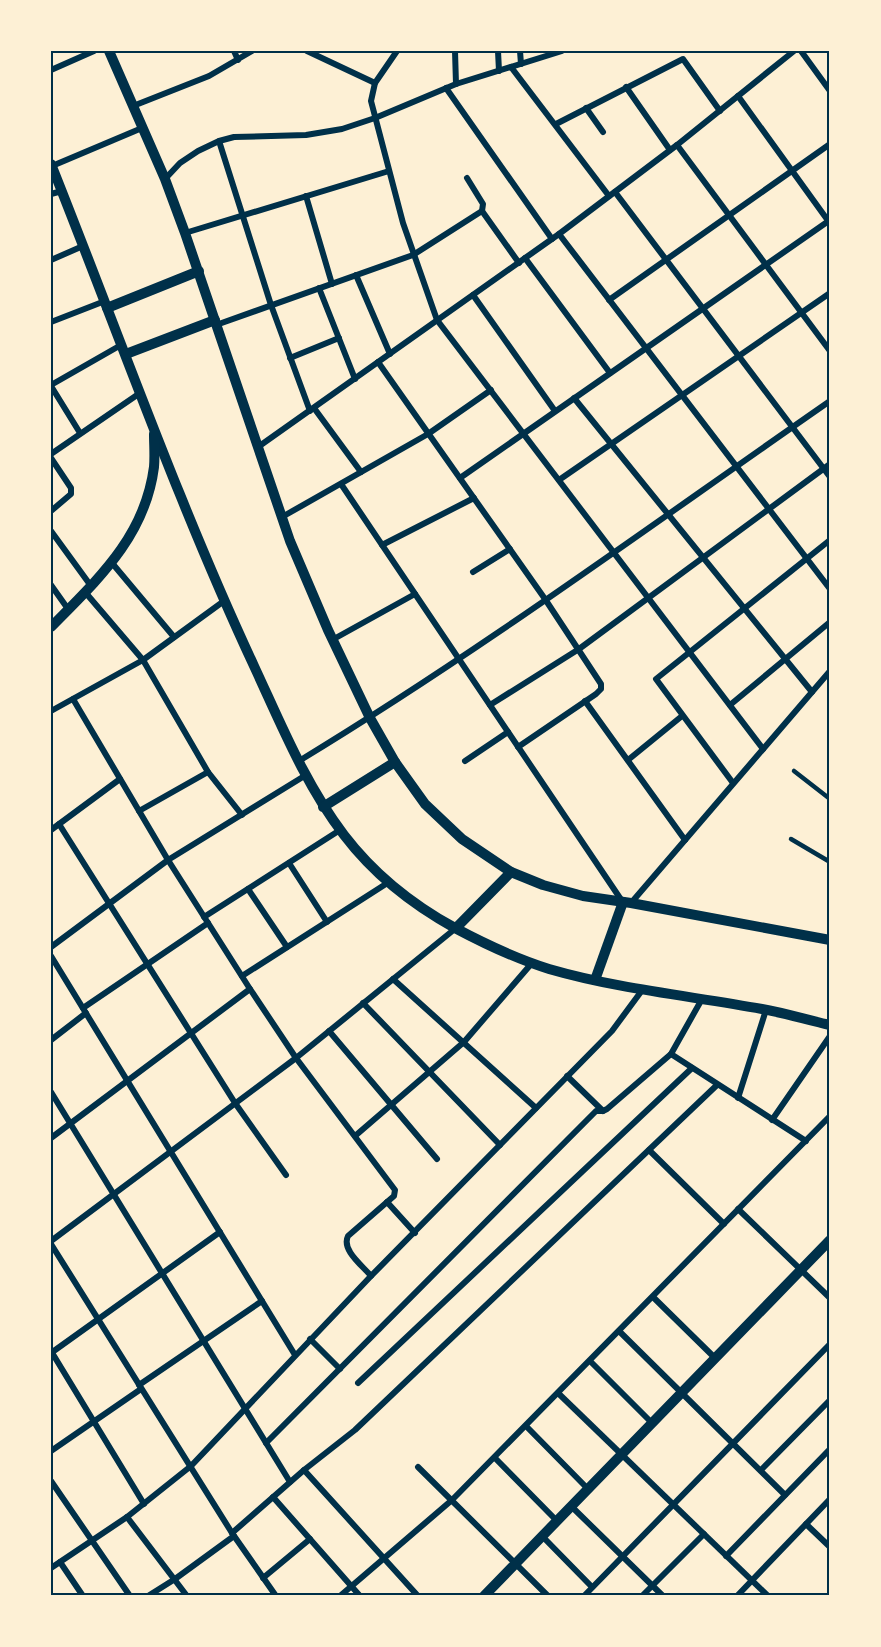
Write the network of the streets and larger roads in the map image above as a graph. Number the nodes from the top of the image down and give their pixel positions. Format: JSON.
{"nodes":[{"id":1,"x":94,"y":51,"type":"edge"},
{"id":2,"x":109,"y":51,"type":"edge"},
{"id":3,"x":234,"y":51,"type":"edge"},
{"id":4,"x":252,"y":51,"type":"edge"},
{"id":5,"x":307,"y":51,"type":"edge"},
{"id":6,"x":397,"y":51,"type":"edge"},
{"id":7,"x":455,"y":51,"type":"edge"},
{"id":8,"x":498,"y":51,"type":"edge"},
{"id":9,"x":520,"y":51,"type":"edge"},
{"id":10,"x":562,"y":51,"type":"edge"},
{"id":11,"x":794,"y":51,"type":"edge"},
{"id":12,"x":801,"y":51,"type":"edge"},
{"id":13,"x":238,"y":60,"type":"junction"},
{"id":14,"x":521,"y":64,"type":"junction"},
{"id":15,"x":511,"y":67,"type":"junction"},
{"id":16,"x":51,"y":70,"type":"edge"},
{"id":17,"x":499,"y":71,"type":"junction"},
{"id":18,"x":375,"y":83,"type":"junction"},
{"id":19,"x":456,"y":84,"type":"junction"},
{"id":20,"x":626,"y":87,"type":"junction"},
{"id":21,"x":446,"y":88,"type":"junction"},
{"id":22,"x":830,"y":91,"type":"edge"},
{"id":23,"x":738,"y":96,"type":"junction"},
{"id":24,"x":134,"y":106,"type":"junction"},
{"id":25,"x":586,"y":108,"type":"junction"},
{"id":26,"x":720,"y":111,"type":"junction"},
{"id":27,"x":375,"y":118,"type":"junction"},
{"id":28,"x":556,"y":124,"type":"junction"},
{"id":29,"x":142,"y":128,"type":"junction"},
{"id":30,"x":603,"y":132,"type":"dead end"},
{"id":31,"x":219,"y":141,"type":"junction"},
{"id":32,"x":830,"y":144,"type":"edge"},
{"id":33,"x":677,"y":145,"type":"junction"},
{"id":34,"x":670,"y":150,"type":"junction"},
{"id":35,"x":51,"y":165,"type":"edge"},
{"id":36,"x":389,"y":171,"type":"junction"},
{"id":37,"x":792,"y":171,"type":"junction"},
{"id":38,"x":467,"y":178,"type":"dead end"},
{"id":39,"x":165,"y":179,"type":"junction"},
{"id":40,"x":56,"y":192,"type":"edge"},
{"id":41,"x":612,"y":194,"type":"junction"},
{"id":42,"x":306,"y":196,"type":"junction"},
{"id":43,"x":482,"y":211,"type":"junction"},
{"id":44,"x":729,"y":215,"type":"junction"},
{"id":45,"x":243,"y":216,"type":"junction"},
{"id":46,"x":829,"y":221,"type":"edge"},
{"id":47,"x":185,"y":233,"type":"junction"},
{"id":48,"x":558,"y":234,"type":"junction"},
{"id":49,"x":552,"y":239,"type":"junction"},
{"id":50,"x":83,"y":246,"type":"junction"},
{"id":51,"x":413,"y":255,"type":"junction"},
{"id":52,"x":51,"y":260,"type":"edge"},
{"id":53,"x":522,"y":260,"type":"junction"},
{"id":54,"x":666,"y":260,"type":"junction"},
{"id":55,"x":766,"y":264,"type":"junction"},
{"id":56,"x":199,"y":271,"type":"junction"},
{"id":57,"x":356,"y":275,"type":"junction"},
{"id":58,"x":332,"y":284,"type":"junction"},
{"id":59,"x":319,"y":288,"type":"junction"},
{"id":60,"x":830,"y":293,"type":"edge"},
{"id":61,"x":473,"y":295,"type":"junction"},
{"id":62,"x":609,"y":300,"type":"junction"},
{"id":63,"x":106,"y":305,"type":"junction"},
{"id":64,"x":272,"y":305,"type":"junction"},
{"id":65,"x":702,"y":309,"type":"junction"},
{"id":66,"x":802,"y":313,"type":"junction"},
{"id":67,"x":437,"y":320,"type":"junction"},
{"id":68,"x":51,"y":322,"type":"edge"},
{"id":69,"x":215,"y":323,"type":"junction"},
{"id":70,"x":339,"y":338,"type":"junction"},
{"id":71,"x":646,"y":348,"type":"junction"},
{"id":72,"x":124,"y":349,"type":"junction"},
{"id":73,"x":830,"y":351,"type":"edge"},
{"id":74,"x":390,"y":354,"type":"junction"},
{"id":75,"x":739,"y":356,"type":"junction"},
{"id":76,"x":290,"y":358,"type":"junction"},
{"id":77,"x":378,"y":362,"type":"junction"},
{"id":78,"x":610,"y":373,"type":"junction"},
{"id":79,"x":355,"y":379,"type":"junction"},
{"id":80,"x":51,"y":385,"type":"edge"},
{"id":81,"x":491,"y":390,"type":"junction"},
{"id":82,"x":140,"y":393,"type":"junction"},
{"id":83,"x":682,"y":395,"type":"junction"},
{"id":84,"x":574,"y":398,"type":"junction"},
{"id":85,"x":830,"y":401,"type":"edge"},
{"id":86,"x":312,"y":410,"type":"junction"},
{"id":87,"x":555,"y":411,"type":"junction"},
{"id":88,"x":792,"y":427,"type":"junction"},
{"id":89,"x":154,"y":429,"type":"junction"},
{"id":90,"x":80,"y":433,"type":"junction"},
{"id":91,"x":523,"y":433,"type":"junction"},
{"id":92,"x":429,"y":434,"type":"junction"},
{"id":93,"x":611,"y":444,"type":"junction"},
{"id":94,"x":258,"y":447,"type":"junction"},
{"id":95,"x":51,"y":456,"type":"edge"},
{"id":96,"x":830,"y":464,"type":"edge"},
{"id":97,"x":736,"y":466,"type":"junction"},
{"id":98,"x":824,"y":469,"type":"junction"},
{"id":99,"x":362,"y":472,"type":"junction"},
{"id":100,"x":830,"y":477,"type":"edge"},
{"id":101,"x":460,"y":478,"type":"junction"},
{"id":102,"x":559,"y":480,"type":"junction"},
{"id":103,"x":340,"y":484,"type":"junction"},
{"id":104,"x":474,"y":498,"type":"junction"},
{"id":105,"x":769,"y":509,"type":"junction"},
{"id":106,"x":51,"y":511,"type":"edge"},
{"id":107,"x":667,"y":514,"type":"junction"},
{"id":108,"x":282,"y":517,"type":"junction"},
{"id":109,"x":51,"y":531,"type":"edge"},
{"id":110,"x":830,"y":540,"type":"edge"},
{"id":111,"x":382,"y":545,"type":"junction"},
{"id":112,"x":510,"y":549,"type":"junction"},
{"id":113,"x":614,"y":551,"type":"junction"},
{"id":114,"x":703,"y":557,"type":"junction"},
{"id":115,"x":807,"y":559,"type":"junction"},
{"id":116,"x":112,"y":563,"type":"junction"},
{"id":117,"x":473,"y":572,"type":"dead end"},
{"id":118,"x":51,"y":585,"type":"edge"},
{"id":119,"x":88,"y":589,"type":"junction"},
{"id":120,"x":830,"y":589,"type":"edge"},
{"id":121,"x":415,"y":594,"type":"junction"},
{"id":122,"x":649,"y":597,"type":"junction"},
{"id":123,"x":545,"y":599,"type":"junction"},
{"id":124,"x":224,"y":601,"type":"junction"},
{"id":125,"x":744,"y":608,"type":"junction"},
{"id":126,"x":68,"y":609,"type":"junction"},
{"id":127,"x":830,"y":622,"type":"edge"},
{"id":128,"x":51,"y":627,"type":"edge"},
{"id":129,"x":174,"y":637,"type":"junction"},
{"id":130,"x":332,"y":640,"type":"junction"},
{"id":131,"x":579,"y":649,"type":"junction"},
{"id":132,"x":690,"y":651,"type":"junction"},
{"id":133,"x":459,"y":659,"type":"junction"},
{"id":134,"x":786,"y":659,"type":"junction"},
{"id":135,"x":143,"y":660,"type":"junction"},
{"id":136,"x":830,"y":671,"type":"edge"},
{"id":137,"x":812,"y":692,"type":"junction"},
{"id":138,"x":73,"y":699,"type":"junction"},
{"id":139,"x":585,"y":701,"type":"junction"},
{"id":140,"x":490,"y":705,"type":"junction"},
{"id":141,"x":730,"y":705,"type":"junction"},
{"id":142,"x":51,"y":711,"type":"edge"},
{"id":143,"x":682,"y":716,"type":"junction"},
{"id":144,"x":370,"y":718,"type":"junction"},
{"id":145,"x":508,"y":732,"type":"junction"},
{"id":146,"x":518,"y":747,"type":"junction"},
{"id":147,"x":763,"y":749,"type":"junction"},
{"id":148,"x":628,"y":760,"type":"junction"},
{"id":149,"x":299,"y":761,"type":"junction"},
{"id":150,"x":465,"y":761,"type":"dead end"},
{"id":151,"x":395,"y":762,"type":"junction"},
{"id":152,"x":208,"y":772,"type":"junction"},
{"id":153,"x":306,"y":775,"type":"junction"},
{"id":154,"x":120,"y":779,"type":"junction"},
{"id":155,"x":733,"y":783,"type":"junction"},
{"id":156,"x":323,"y":807,"type":"junction"},
{"id":157,"x":139,"y":811,"type":"junction"},
{"id":158,"x":242,"y":815,"type":"junction"},
{"id":159,"x":59,"y":824,"type":"junction"},
{"id":160,"x":51,"y":830,"type":"edge"},
{"id":161,"x":340,"y":830,"type":"junction"},
{"id":162,"x":685,"y":840,"type":"junction"},
{"id":163,"x":168,"y":860,"type":"junction"},
{"id":164,"x":289,"y":863,"type":"junction"},
{"id":165,"x":511,"y":872,"type":"junction"},
{"id":166,"x":389,"y":882,"type":"junction"},
{"id":167,"x":248,"y":889,"type":"junction"},
{"id":168,"x":627,"y":902,"type":"junction"},
{"id":169,"x":109,"y":904,"type":"junction"},
{"id":170,"x":206,"y":920,"type":"junction"},
{"id":171,"x":327,"y":922,"type":"junction"},
{"id":172,"x":456,"y":928,"type":"junction"},
{"id":173,"x":830,"y":939,"type":"edge"},
{"id":174,"x":51,"y":947,"type":"edge"},
{"id":175,"x":287,"y":947,"type":"junction"},
{"id":176,"x":51,"y":956,"type":"edge"},
{"id":177,"x":532,"y":962,"type":"junction"},
{"id":178,"x":147,"y":964,"type":"junction"},
{"id":179,"x":242,"y":976,"type":"junction"},
{"id":180,"x":393,"y":979,"type":"junction"},
{"id":181,"x":595,"y":980,"type":"junction"},
{"id":182,"x":250,"y":989,"type":"junction"},
{"id":183,"x":643,"y":989,"type":"junction"},
{"id":184,"x":702,"y":999,"type":"junction"},
{"id":185,"x":363,"y":1003,"type":"junction"},
{"id":186,"x":766,"y":1010,"type":"junction"},
{"id":187,"x":85,"y":1011,"type":"junction"},
{"id":188,"x":830,"y":1025,"type":"edge"},
{"id":189,"x":329,"y":1031,"type":"junction"},
{"id":190,"x":191,"y":1033,"type":"junction"},
{"id":191,"x":830,"y":1036,"type":"edge"},
{"id":192,"x":51,"y":1040,"type":"edge"},
{"id":193,"x":464,"y":1042,"type":"junction"},
{"id":194,"x":671,"y":1054,"type":"junction"},
{"id":195,"x":296,"y":1058,"type":"junction"},
{"id":196,"x":692,"y":1068,"type":"junction"},
{"id":197,"x":429,"y":1071,"type":"junction"},
{"id":198,"x":567,"y":1076,"type":"junction"},
{"id":199,"x":127,"y":1080,"type":"junction"},
{"id":200,"x":717,"y":1085,"type":"junction"},
{"id":201,"x":51,"y":1092,"type":"edge"},
{"id":202,"x":738,"y":1098,"type":"junction"},
{"id":203,"x":235,"y":1103,"type":"junction"},
{"id":204,"x":391,"y":1105,"type":"junction"},
{"id":205,"x":536,"y":1108,"type":"junction"},
{"id":206,"x":603,"y":1111,"type":"junction"},
{"id":207,"x":830,"y":1116,"type":"edge"},
{"id":208,"x":772,"y":1120,"type":"junction"},
{"id":209,"x":70,"y":1123,"type":"junction"},
{"id":210,"x":355,"y":1136,"type":"junction"},
{"id":211,"x":51,"y":1137,"type":"edge"},
{"id":212,"x":806,"y":1141,"type":"junction"},
{"id":213,"x":500,"y":1145,"type":"junction"},
{"id":214,"x":649,"y":1150,"type":"junction"},
{"id":215,"x":170,"y":1151,"type":"junction"},
{"id":216,"x":437,"y":1159,"type":"dead end"},
{"id":217,"x":286,"y":1175,"type":"dead end"},
{"id":218,"x":114,"y":1194,"type":"junction"},
{"id":219,"x":387,"y":1202,"type":"junction"},
{"id":220,"x":738,"y":1209,"type":"junction"},
{"id":221,"x":724,"y":1224,"type":"junction"},
{"id":222,"x":220,"y":1232,"type":"junction"},
{"id":223,"x":415,"y":1233,"type":"junction"},
{"id":224,"x":830,"y":1240,"type":"edge"},
{"id":225,"x":51,"y":1242,"type":"edge"},
{"id":226,"x":801,"y":1269,"type":"junction"},
{"id":227,"x":162,"y":1274,"type":"junction"},
{"id":228,"x":371,"y":1276,"type":"junction"},
{"id":229,"x":653,"y":1297,"type":"junction"},
{"id":230,"x":830,"y":1298,"type":"edge"},
{"id":231,"x":262,"y":1301,"type":"junction"},
{"id":232,"x":98,"y":1319,"type":"junction"},
{"id":233,"x":619,"y":1331,"type":"junction"},
{"id":234,"x":310,"y":1339,"type":"junction"},
{"id":235,"x":204,"y":1341,"type":"junction"},
{"id":236,"x":830,"y":1344,"type":"edge"},
{"id":237,"x":51,"y":1352,"type":"edge"},
{"id":238,"x":295,"y":1355,"type":"junction"},
{"id":239,"x":716,"y":1358,"type":"junction"},
{"id":240,"x":590,"y":1361,"type":"junction"},
{"id":241,"x":340,"y":1369,"type":"junction"},
{"id":242,"x":358,"y":1383,"type":"dead end"},
{"id":243,"x":140,"y":1387,"type":"junction"},
{"id":244,"x":682,"y":1392,"type":"junction"},
{"id":245,"x":558,"y":1393,"type":"junction"},
{"id":246,"x":830,"y":1400,"type":"edge"},
{"id":247,"x":245,"y":1408,"type":"junction"},
{"id":248,"x":94,"y":1422,"type":"junction"},
{"id":249,"x":652,"y":1423,"type":"junction"},
{"id":250,"x":526,"y":1426,"type":"junction"},
{"id":251,"x":266,"y":1443,"type":"junction"},
{"id":252,"x":733,"y":1443,"type":"junction"},
{"id":253,"x":830,"y":1449,"type":"edge"},
{"id":254,"x":51,"y":1451,"type":"edge"},
{"id":255,"x":621,"y":1455,"type":"junction"},
{"id":256,"x":495,"y":1458,"type":"junction"},
{"id":257,"x":190,"y":1466,"type":"junction"},
{"id":258,"x":418,"y":1467,"type":"dead end"},
{"id":259,"x":304,"y":1470,"type":"junction"},
{"id":260,"x":761,"y":1470,"type":"junction"},
{"id":261,"x":51,"y":1482,"type":"edge"},
{"id":262,"x":290,"y":1482,"type":"junction"},
{"id":263,"x":589,"y":1490,"type":"junction"},
{"id":264,"x":785,"y":1495,"type":"junction"},
{"id":265,"x":273,"y":1497,"type":"junction"},
{"id":266,"x":830,"y":1499,"type":"edge"},
{"id":267,"x":452,"y":1500,"type":"junction"},
{"id":268,"x":144,"y":1504,"type":"junction"},
{"id":269,"x":673,"y":1504,"type":"junction"},
{"id":270,"x":572,"y":1507,"type":"junction"},
{"id":271,"x":127,"y":1517,"type":"junction"},
{"id":272,"x":558,"y":1521,"type":"junction"},
{"id":273,"x":806,"y":1524,"type":"junction"},
{"id":274,"x":704,"y":1534,"type":"junction"},
{"id":275,"x":233,"y":1535,"type":"junction"},
{"id":276,"x":543,"y":1537,"type":"junction"},
{"id":277,"x":310,"y":1539,"type":"junction"},
{"id":278,"x":92,"y":1541,"type":"junction"},
{"id":279,"x":830,"y":1546,"type":"edge"},
{"id":280,"x":726,"y":1556,"type":"junction"},
{"id":281,"x":622,"y":1557,"type":"junction"},
{"id":282,"x":384,"y":1558,"type":"junction"},
{"id":283,"x":60,"y":1562,"type":"junction"},
{"id":284,"x":516,"y":1564,"type":"junction"},
{"id":285,"x":51,"y":1568,"type":"edge"},
{"id":286,"x":263,"y":1578,"type":"junction"},
{"id":287,"x":175,"y":1579,"type":"junction"},
{"id":288,"x":752,"y":1581,"type":"junction"},
{"id":289,"x":351,"y":1586,"type":"junction"},
{"id":290,"x":652,"y":1586,"type":"junction"},
{"id":291,"x":592,"y":1587,"type":"junction"},
{"id":292,"x":83,"y":1596,"type":"edge"},
{"id":293,"x":130,"y":1596,"type":"edge"},
{"id":294,"x":148,"y":1596,"type":"edge"},
{"id":295,"x":187,"y":1596,"type":"edge"},
{"id":296,"x":276,"y":1596,"type":"edge"},
{"id":297,"x":340,"y":1596,"type":"edge"},
{"id":298,"x":360,"y":1596,"type":"edge"},
{"id":299,"x":418,"y":1596,"type":"edge"},
{"id":300,"x":484,"y":1596,"type":"edge"},
{"id":301,"x":548,"y":1596,"type":"edge"},
{"id":302,"x":584,"y":1596,"type":"edge"},
{"id":303,"x":642,"y":1596,"type":"edge"},
{"id":304,"x":663,"y":1596,"type":"edge"},
{"id":305,"x":737,"y":1596,"type":"edge"},
{"id":306,"x":768,"y":1596,"type":"edge"}],
"edges":[{"from":1,"to":16,"type":"street"},
{"from":2,"to":24,"type":"street"},
{"from":3,"to":13,"type":"street"},
{"from":4,"to":13,"type":"street"},
{"from":5,"to":18,"type":"street"},
{"from":6,"to":18,"type":"street"},
{"from":7,"to":19,"type":"street"},
{"from":8,"to":17,"type":"street"},
{"from":9,"to":14,"type":"street"},
{"from":10,"to":14,"type":"street"},
{"from":11,"to":23,"type":"street"},
{"from":12,"to":22,"type":"street"},
{"from":13,"to":24,"type":"street"},
{"from":14,"to":15,"type":"street"},
{"from":15,"to":17,"type":"street"},
{"from":15,"to":28,"type":"street"},
{"from":17,"to":19,"type":"street"},
{"from":18,"to":27,"type":"street"},
{"from":19,"to":21,"type":"street"},
{"from":20,"to":25,"type":"street"},
{"from":20,"to":26,"type":"street"},
{"from":20,"to":34,"type":"street"},
{"from":21,"to":27,"type":"street"},
{"from":21,"to":49,"type":"street"},
{"from":23,"to":26,"type":"street"},
{"from":23,"to":37,"type":"street"},
{"from":24,"to":29,"type":"street"},
{"from":25,"to":28,"type":"street"},
{"from":25,"to":30,"type":"street"},
{"from":26,"to":33,"type":"street"},
{"from":27,"to":31,"type":"street"},
{"from":27,"to":36,"type":"street"},
{"from":28,"to":41,"type":"street"},
{"from":29,"to":35,"type":"street"},
{"from":29,"to":39,"type":"street"},
{"from":31,"to":39,"type":"street"},
{"from":31,"to":45,"type":"street"},
{"from":32,"to":37,"type":"street"},
{"from":33,"to":34,"type":"street"},
{"from":33,"to":44,"type":"street"},
{"from":34,"to":41,"type":"street"},
{"from":35,"to":40,"type":"street"},
{"from":36,"to":42,"type":"street"},
{"from":36,"to":51,"type":"street"},
{"from":37,"to":44,"type":"street"},
{"from":37,"to":46,"type":"street"},
{"from":38,"to":43,"type":"street"},
{"from":39,"to":47,"type":"street"},
{"from":40,"to":50,"type":"street"},
{"from":41,"to":48,"type":"street"},
{"from":41,"to":54,"type":"street"},
{"from":42,"to":45,"type":"street"},
{"from":42,"to":58,"type":"street"},
{"from":43,"to":51,"type":"street"},
{"from":43,"to":53,"type":"street"},
{"from":44,"to":54,"type":"street"},
{"from":44,"to":55,"type":"street"},
{"from":45,"to":47,"type":"street"},
{"from":45,"to":64,"type":"street"},
{"from":46,"to":55,"type":"street"},
{"from":47,"to":56,"type":"street"},
{"from":48,"to":49,"type":"street"},
{"from":48,"to":62,"type":"street"},
{"from":49,"to":53,"type":"street"},
{"from":50,"to":52,"type":"street"},
{"from":50,"to":63,"type":"street"},
{"from":51,"to":57,"type":"street"},
{"from":51,"to":67,"type":"street"},
{"from":53,"to":61,"type":"street"},
{"from":53,"to":78,"type":"street"},
{"from":54,"to":62,"type":"street"},
{"from":54,"to":65,"type":"street"},
{"from":55,"to":65,"type":"street"},
{"from":55,"to":66,"type":"street"},
{"from":56,"to":63,"type":"street"},
{"from":56,"to":69,"type":"street"},
{"from":57,"to":58,"type":"street"},
{"from":57,"to":74,"type":"street"},
{"from":58,"to":59,"type":"street"},
{"from":59,"to":64,"type":"street"},
{"from":59,"to":70,"type":"street"},
{"from":60,"to":66,"type":"street"},
{"from":61,"to":67,"type":"street"},
{"from":61,"to":87,"type":"street"},
{"from":62,"to":71,"type":"street"},
{"from":63,"to":68,"type":"street"},
{"from":63,"to":72,"type":"street"},
{"from":64,"to":69,"type":"street"},
{"from":64,"to":76,"type":"street"},
{"from":65,"to":71,"type":"street"},
{"from":65,"to":75,"type":"street"},
{"from":66,"to":73,"type":"street"},
{"from":66,"to":75,"type":"street"},
{"from":67,"to":74,"type":"street"},
{"from":67,"to":81,"type":"street"},
{"from":69,"to":72,"type":"street"},
{"from":69,"to":94,"type":"street"},
{"from":70,"to":76,"type":"street"},
{"from":70,"to":79,"type":"street"},
{"from":71,"to":78,"type":"street"},
{"from":71,"to":83,"type":"street"},
{"from":72,"to":80,"type":"street"},
{"from":72,"to":82,"type":"street"},
{"from":74,"to":77,"type":"street"},
{"from":75,"to":83,"type":"street"},
{"from":75,"to":88,"type":"street"},
{"from":76,"to":86,"type":"street"},
{"from":77,"to":79,"type":"street"},
{"from":77,"to":92,"type":"street"},
{"from":78,"to":84,"type":"street"},
{"from":79,"to":86,"type":"street"},
{"from":80,"to":90,"type":"street"},
{"from":81,"to":91,"type":"street"},
{"from":81,"to":92,"type":"street"},
{"from":82,"to":89,"type":"street"},
{"from":82,"to":90,"type":"street"},
{"from":83,"to":93,"type":"street"},
{"from":83,"to":97,"type":"street"},
{"from":84,"to":87,"type":"street"},
{"from":84,"to":93,"type":"street"},
{"from":85,"to":88,"type":"street"},
{"from":86,"to":94,"type":"street"},
{"from":86,"to":99,"type":"street"},
{"from":87,"to":91,"type":"street"},
{"from":88,"to":97,"type":"street"},
{"from":88,"to":98,"type":"street"},
{"from":89,"to":116,"type":"street"},
{"from":89,"to":124,"type":"street"},
{"from":90,"to":95,"type":"street"},
{"from":91,"to":101,"type":"street"},
{"from":91,"to":102,"type":"street"},
{"from":92,"to":99,"type":"street"},
{"from":92,"to":101,"type":"street"},
{"from":93,"to":102,"type":"street"},
{"from":93,"to":107,"type":"street"},
{"from":94,"to":108,"type":"street"},
{"from":95,"to":106,"type":"street"},
{"from":96,"to":98,"type":"street"},
{"from":97,"to":105,"type":"street"},
{"from":97,"to":107,"type":"street"},
{"from":98,"to":100,"type":"street"},
{"from":98,"to":105,"type":"street"},
{"from":99,"to":103,"type":"street"},
{"from":101,"to":104,"type":"street"},
{"from":102,"to":113,"type":"street"},
{"from":103,"to":108,"type":"street"},
{"from":103,"to":111,"type":"street"},
{"from":104,"to":111,"type":"street"},
{"from":104,"to":112,"type":"street"},
{"from":105,"to":114,"type":"street"},
{"from":105,"to":115,"type":"street"},
{"from":107,"to":113,"type":"street"},
{"from":107,"to":114,"type":"street"},
{"from":108,"to":130,"type":"street"},
{"from":109,"to":119,"type":"street"},
{"from":110,"to":115,"type":"street"},
{"from":111,"to":121,"type":"street"},
{"from":112,"to":117,"type":"street"},
{"from":112,"to":123,"type":"street"},
{"from":113,"to":122,"type":"street"},
{"from":113,"to":123,"type":"street"},
{"from":114,"to":122,"type":"street"},
{"from":114,"to":125,"type":"street"},
{"from":115,"to":120,"type":"street"},
{"from":115,"to":125,"type":"street"},
{"from":116,"to":119,"type":"street"},
{"from":116,"to":129,"type":"street"},
{"from":118,"to":126,"type":"street"},
{"from":119,"to":126,"type":"street"},
{"from":119,"to":135,"type":"street"},
{"from":121,"to":130,"type":"street"},
{"from":121,"to":133,"type":"street"},
{"from":122,"to":131,"type":"street"},
{"from":122,"to":132,"type":"street"},
{"from":123,"to":131,"type":"street"},
{"from":123,"to":133,"type":"street"},
{"from":124,"to":129,"type":"street"},
{"from":124,"to":149,"type":"street"},
{"from":125,"to":132,"type":"street"},
{"from":125,"to":134,"type":"street"},
{"from":126,"to":128,"type":"street"},
{"from":127,"to":134,"type":"street"},
{"from":129,"to":135,"type":"street"},
{"from":130,"to":144,"type":"street"},
{"from":131,"to":139,"type":"street"},
{"from":131,"to":140,"type":"street"},
{"from":132,"to":141,"type":"street"},
{"from":132,"to":143,"type":"street"},
{"from":133,"to":140,"type":"street"},
{"from":133,"to":144,"type":"street"},
{"from":134,"to":137,"type":"street"},
{"from":134,"to":141,"type":"street"},
{"from":135,"to":138,"type":"street"},
{"from":135,"to":152,"type":"street"},
{"from":136,"to":137,"type":"street"},
{"from":137,"to":147,"type":"street"},
{"from":138,"to":142,"type":"street"},
{"from":138,"to":154,"type":"street"},
{"from":139,"to":146,"type":"street"},
{"from":139,"to":148,"type":"street"},
{"from":140,"to":145,"type":"street"},
{"from":141,"to":147,"type":"street"},
{"from":143,"to":148,"type":"street"},
{"from":143,"to":155,"type":"street"},
{"from":144,"to":149,"type":"street"},
{"from":144,"to":151,"type":"street"},
{"from":145,"to":146,"type":"street"},
{"from":145,"to":150,"type":"street"},
{"from":146,"to":168,"type":"street"},
{"from":147,"to":155,"type":"street"},
{"from":148,"to":162,"type":"street"},
{"from":149,"to":153,"type":"street"},
{"from":151,"to":156,"type":"street"},
{"from":151,"to":165,"type":"street"},
{"from":152,"to":157,"type":"street"},
{"from":152,"to":158,"type":"street"},
{"from":153,"to":156,"type":"street"},
{"from":153,"to":158,"type":"street"},
{"from":154,"to":157,"type":"street"},
{"from":154,"to":159,"type":"street"},
{"from":155,"to":162,"type":"street"},
{"from":156,"to":161,"type":"street"},
{"from":157,"to":163,"type":"street"},
{"from":158,"to":163,"type":"street"},
{"from":159,"to":160,"type":"street"},
{"from":159,"to":169,"type":"street"},
{"from":161,"to":164,"type":"street"},
{"from":161,"to":166,"type":"street"},
{"from":162,"to":168,"type":"street"},
{"from":163,"to":169,"type":"street"},
{"from":163,"to":170,"type":"street"},
{"from":164,"to":167,"type":"street"},
{"from":164,"to":171,"type":"street"},
{"from":165,"to":168,"type":"street"},
{"from":165,"to":172,"type":"street"},
{"from":166,"to":171,"type":"street"},
{"from":166,"to":172,"type":"street"},
{"from":167,"to":170,"type":"street"},
{"from":167,"to":175,"type":"street"},
{"from":168,"to":173,"type":"street"},
{"from":168,"to":181,"type":"street"},
{"from":169,"to":174,"type":"street"},
{"from":169,"to":178,"type":"street"},
{"from":170,"to":178,"type":"street"},
{"from":170,"to":179,"type":"street"},
{"from":171,"to":175,"type":"street"},
{"from":172,"to":177,"type":"street"},
{"from":172,"to":180,"type":"street"},
{"from":175,"to":179,"type":"street"},
{"from":176,"to":187,"type":"street"},
{"from":177,"to":181,"type":"street"},
{"from":177,"to":193,"type":"street"},
{"from":178,"to":187,"type":"street"},
{"from":178,"to":190,"type":"street"},
{"from":179,"to":182,"type":"street"},
{"from":180,"to":185,"type":"street"},
{"from":180,"to":193,"type":"street"},
{"from":181,"to":183,"type":"street"},
{"from":182,"to":190,"type":"street"},
{"from":182,"to":195,"type":"street"},
{"from":183,"to":184,"type":"street"},
{"from":183,"to":198,"type":"street"},
{"from":184,"to":186,"type":"street"},
{"from":184,"to":194,"type":"street"},
{"from":185,"to":189,"type":"street"},
{"from":185,"to":197,"type":"street"},
{"from":186,"to":188,"type":"street"},
{"from":186,"to":202,"type":"street"},
{"from":187,"to":192,"type":"street"},
{"from":187,"to":199,"type":"street"},
{"from":189,"to":195,"type":"street"},
{"from":189,"to":204,"type":"street"},
{"from":190,"to":199,"type":"street"},
{"from":190,"to":203,"type":"street"},
{"from":191,"to":208,"type":"street"},
{"from":193,"to":197,"type":"street"},
{"from":193,"to":205,"type":"street"},
{"from":194,"to":196,"type":"street"},
{"from":194,"to":206,"type":"street"},
{"from":195,"to":203,"type":"street"},
{"from":195,"to":210,"type":"street"},
{"from":196,"to":200,"type":"street"},
{"from":196,"to":242,"type":"street"},
{"from":197,"to":204,"type":"street"},
{"from":197,"to":213,"type":"street"},
{"from":198,"to":205,"type":"street"},
{"from":198,"to":206,"type":"street"},
{"from":199,"to":209,"type":"street"},
{"from":199,"to":215,"type":"street"},
{"from":200,"to":202,"type":"street"},
{"from":200,"to":214,"type":"street"},
{"from":201,"to":209,"type":"street"},
{"from":202,"to":208,"type":"street"},
{"from":203,"to":215,"type":"street"},
{"from":203,"to":217,"type":"street"},
{"from":204,"to":210,"type":"street"},
{"from":204,"to":216,"type":"street"},
{"from":205,"to":213,"type":"street"},
{"from":206,"to":241,"type":"street"},
{"from":207,"to":212,"type":"street"},
{"from":208,"to":212,"type":"street"},
{"from":209,"to":211,"type":"street"},
{"from":209,"to":218,"type":"street"},
{"from":210,"to":219,"type":"street"},
{"from":212,"to":220,"type":"street"},
{"from":213,"to":223,"type":"street"},
{"from":214,"to":221,"type":"street"},
{"from":214,"to":259,"type":"street"},
{"from":215,"to":218,"type":"street"},
{"from":215,"to":222,"type":"street"},
{"from":218,"to":225,"type":"street"},
{"from":218,"to":227,"type":"street"},
{"from":219,"to":223,"type":"street"},
{"from":219,"to":228,"type":"street"},
{"from":220,"to":221,"type":"street"},
{"from":220,"to":226,"type":"street"},
{"from":221,"to":229,"type":"street"},
{"from":222,"to":227,"type":"street"},
{"from":222,"to":231,"type":"street"},
{"from":223,"to":228,"type":"street"},
{"from":224,"to":226,"type":"street"},
{"from":225,"to":232,"type":"street"},
{"from":226,"to":230,"type":"street"},
{"from":226,"to":239,"type":"street"},
{"from":227,"to":232,"type":"street"},
{"from":227,"to":235,"type":"street"},
{"from":228,"to":234,"type":"street"},
{"from":229,"to":233,"type":"street"},
{"from":229,"to":239,"type":"street"},
{"from":231,"to":235,"type":"street"},
{"from":231,"to":238,"type":"street"},
{"from":232,"to":237,"type":"street"},
{"from":232,"to":243,"type":"street"},
{"from":233,"to":240,"type":"street"},
{"from":233,"to":244,"type":"street"},
{"from":234,"to":238,"type":"street"},
{"from":234,"to":241,"type":"street"},
{"from":235,"to":243,"type":"street"},
{"from":235,"to":247,"type":"street"},
{"from":236,"to":252,"type":"street"},
{"from":237,"to":248,"type":"street"},
{"from":238,"to":247,"type":"street"},
{"from":239,"to":244,"type":"street"},
{"from":240,"to":245,"type":"street"},
{"from":240,"to":249,"type":"street"},
{"from":241,"to":251,"type":"street"},
{"from":243,"to":248,"type":"street"},
{"from":243,"to":257,"type":"street"},
{"from":244,"to":249,"type":"street"},
{"from":244,"to":252,"type":"street"},
{"from":245,"to":250,"type":"street"},
{"from":245,"to":255,"type":"street"},
{"from":246,"to":260,"type":"street"},
{"from":247,"to":251,"type":"street"},
{"from":247,"to":257,"type":"street"},
{"from":248,"to":254,"type":"street"},
{"from":248,"to":268,"type":"street"},
{"from":249,"to":255,"type":"street"},
{"from":250,"to":256,"type":"street"},
{"from":250,"to":263,"type":"street"},
{"from":251,"to":262,"type":"street"},
{"from":252,"to":260,"type":"street"},
{"from":252,"to":269,"type":"street"},
{"from":253,"to":264,"type":"street"},
{"from":255,"to":263,"type":"street"},
{"from":255,"to":269,"type":"street"},
{"from":256,"to":267,"type":"street"},
{"from":256,"to":272,"type":"street"},
{"from":257,"to":268,"type":"street"},
{"from":257,"to":275,"type":"street"},
{"from":258,"to":267,"type":"street"},
{"from":259,"to":262,"type":"street"},
{"from":259,"to":282,"type":"street"},
{"from":260,"to":264,"type":"street"},
{"from":261,"to":278,"type":"street"},
{"from":262,"to":265,"type":"street"},
{"from":263,"to":270,"type":"street"},
{"from":264,"to":280,"type":"street"},
{"from":265,"to":275,"type":"street"},
{"from":265,"to":277,"type":"street"},
{"from":266,"to":273,"type":"street"},
{"from":267,"to":282,"type":"street"},
{"from":267,"to":284,"type":"street"},
{"from":268,"to":271,"type":"street"},
{"from":269,"to":274,"type":"street"},
{"from":269,"to":281,"type":"street"},
{"from":270,"to":272,"type":"street"},
{"from":270,"to":281,"type":"street"},
{"from":271,"to":278,"type":"street"},
{"from":271,"to":287,"type":"street"},
{"from":272,"to":276,"type":"street"},
{"from":273,"to":279,"type":"street"},
{"from":273,"to":288,"type":"street"},
{"from":274,"to":280,"type":"street"},
{"from":274,"to":290,"type":"street"},
{"from":275,"to":286,"type":"street"},
{"from":275,"to":287,"type":"street"},
{"from":276,"to":284,"type":"street"},
{"from":276,"to":291,"type":"street"},
{"from":277,"to":286,"type":"street"},
{"from":277,"to":289,"type":"street"},
{"from":278,"to":283,"type":"street"},
{"from":278,"to":293,"type":"street"},
{"from":280,"to":288,"type":"street"},
{"from":281,"to":290,"type":"street"},
{"from":281,"to":291,"type":"street"},
{"from":282,"to":289,"type":"street"},
{"from":282,"to":299,"type":"street"},
{"from":283,"to":285,"type":"street"},
{"from":283,"to":292,"type":"street"},
{"from":284,"to":300,"type":"street"},
{"from":284,"to":301,"type":"street"},
{"from":286,"to":296,"type":"street"},
{"from":287,"to":294,"type":"street"},
{"from":287,"to":295,"type":"street"},
{"from":288,"to":305,"type":"street"},
{"from":288,"to":306,"type":"street"},
{"from":289,"to":297,"type":"street"},
{"from":289,"to":298,"type":"street"},
{"from":290,"to":303,"type":"street"},
{"from":290,"to":304,"type":"street"},
{"from":291,"to":302,"type":"street"}]}
